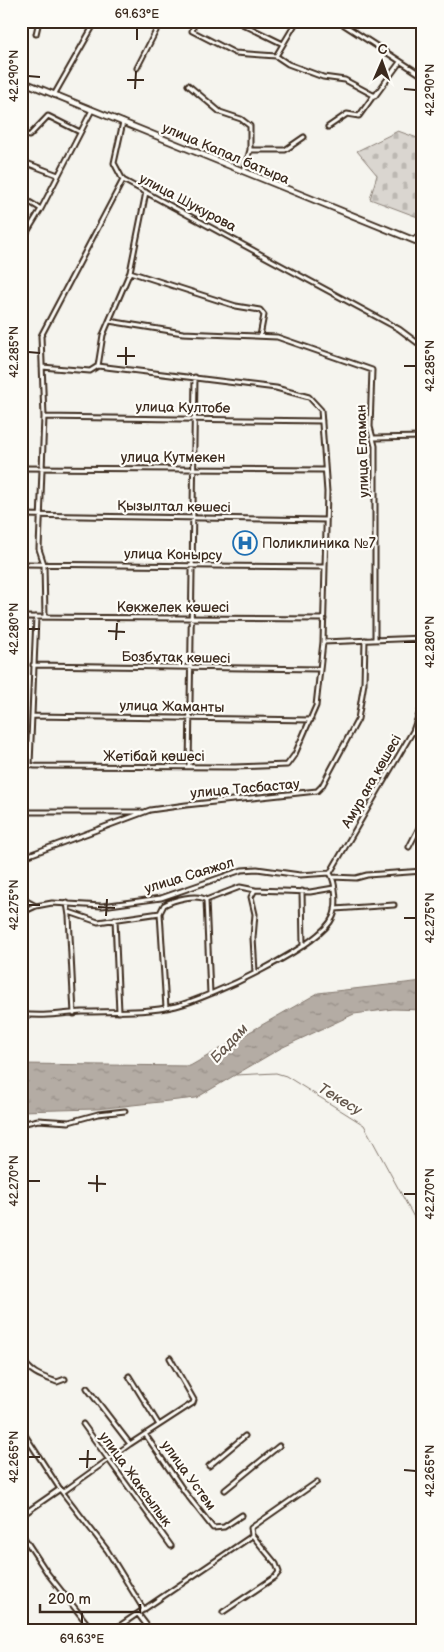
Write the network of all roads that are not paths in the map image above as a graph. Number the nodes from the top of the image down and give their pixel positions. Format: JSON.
{"nodes":[{"id":1,"x":39,"y":21,"type":"edge"},
{"id":2,"x":96,"y":21,"type":"edge"},
{"id":3,"x":161,"y":21,"type":"edge"},
{"id":4,"x":195,"y":21,"type":"edge"},
{"id":5,"x":236,"y":21,"type":"edge"},
{"id":6,"x":297,"y":21,"type":"edge"},
{"id":7,"x":338,"y":21,"type":"edge"},
{"id":8,"x":36,"y":34,"type":"dead end"},
{"id":9,"x":283,"y":44,"type":"junction"},
{"id":10,"x":276,"y":56,"type":"junction"},
{"id":11,"x":400,"y":62,"type":"junction"},
{"id":12,"x":137,"y":68,"type":"dead end"},
{"id":13,"x":423,"y":76,"type":"edge"},
{"id":14,"x":21,"y":81,"type":"edge"},
{"id":15,"x":188,"y":85,"type":"dead end"},
{"id":16,"x":54,"y":95,"type":"junction"},
{"id":17,"x":374,"y":96,"type":"junction"},
{"id":18,"x":92,"y":110,"type":"junction"},
{"id":19,"x":123,"y":122,"type":"junction"},
{"id":20,"x":328,"y":127,"type":"dead end"},
{"id":21,"x":21,"y":132,"type":"edge"},
{"id":22,"x":80,"y":132,"type":"junction"},
{"id":23,"x":304,"y":137,"type":"dead end"},
{"id":24,"x":250,"y":150,"type":"junction"},
{"id":25,"x":21,"y":161,"type":"edge"},
{"id":26,"x":243,"y":172,"type":"junction"},
{"id":27,"x":58,"y":175,"type":"junction"},
{"id":28,"x":123,"y":180,"type":"junction"},
{"id":29,"x":146,"y":192,"type":"junction"},
{"id":30,"x":21,"y":197,"type":"edge"},
{"id":31,"x":41,"y":209,"type":"junction"},
{"id":32,"x":423,"y":230,"type":"edge"},
{"id":33,"x":414,"y":241,"type":"junction"},
{"id":34,"x":21,"y":242,"type":"edge"},
{"id":35,"x":423,"y":244,"type":"edge"},
{"id":36,"x":130,"y":272,"type":"junction"},
{"id":37,"x":110,"y":322,"type":"junction"},
{"id":38,"x":260,"y":336,"type":"junction"},
{"id":39,"x":423,"y":348,"type":"edge"},
{"id":40,"x":98,"y":366,"type":"junction"},
{"id":41,"x":42,"y":367,"type":"junction"},
{"id":42,"x":196,"y":377,"type":"junction"},
{"id":43,"x":44,"y":417,"type":"junction"},
{"id":44,"x":194,"y":418,"type":"junction"},
{"id":45,"x":322,"y":421,"type":"junction"},
{"id":46,"x":374,"y":438,"type":"junction"},
{"id":47,"x":423,"y":438,"type":"edge"},
{"id":48,"x":193,"y":467,"type":"junction"},
{"id":49,"x":21,"y":468,"type":"edge"},
{"id":50,"x":41,"y":468,"type":"junction"},
{"id":51,"x":325,"y":470,"type":"junction"},
{"id":52,"x":21,"y":516,"type":"edge"},
{"id":53,"x":41,"y":516,"type":"junction"},
{"id":54,"x":192,"y":517,"type":"junction"},
{"id":55,"x":326,"y":520,"type":"junction"},
{"id":56,"x":21,"y":564,"type":"edge"},
{"id":57,"x":44,"y":564,"type":"junction"},
{"id":58,"x":192,"y":565,"type":"junction"},
{"id":59,"x":325,"y":567,"type":"junction"},
{"id":60,"x":21,"y":617,"type":"edge"},
{"id":61,"x":36,"y":617,"type":"junction"},
{"id":62,"x":45,"y":618,"type":"junction"},
{"id":63,"x":191,"y":618,"type":"junction"},
{"id":64,"x":324,"y":619,"type":"junction"},
{"id":65,"x":423,"y":638,"type":"edge"},
{"id":66,"x":365,"y":640,"type":"junction"},
{"id":67,"x":375,"y":640,"type":"junction"},
{"id":68,"x":323,"y":642,"type":"junction"},
{"id":69,"x":33,"y":665,"type":"junction"},
{"id":70,"x":190,"y":668,"type":"junction"},
{"id":71,"x":319,"y":669,"type":"junction"},
{"id":72,"x":423,"y":703,"type":"edge"},
{"id":73,"x":32,"y":716,"type":"junction"},
{"id":74,"x":190,"y":717,"type":"junction"},
{"id":75,"x":311,"y":720,"type":"junction"},
{"id":76,"x":21,"y":764,"type":"edge"},
{"id":77,"x":30,"y":764,"type":"junction"},
{"id":78,"x":189,"y":767,"type":"junction"},
{"id":79,"x":21,"y":812,"type":"edge"},
{"id":80,"x":145,"y":812,"type":"junction"},
{"id":81,"x":423,"y":820,"type":"edge"},
{"id":82,"x":409,"y":847,"type":"dead end"},
{"id":83,"x":21,"y":858,"type":"edge"},
{"id":84,"x":423,"y":871,"type":"edge"},
{"id":85,"x":331,"y":875,"type":"junction"},
{"id":86,"x":334,"y":888,"type":"junction"},
{"id":87,"x":256,"y":890,"type":"junction"},
{"id":88,"x":302,"y":891,"type":"junction"},
{"id":89,"x":21,"y":898,"type":"edge"},
{"id":90,"x":206,"y":900,"type":"junction"},
{"id":91,"x":66,"y":902,"type":"junction"},
{"id":92,"x":394,"y":905,"type":"dead end"},
{"id":93,"x":36,"y":906,"type":"junction"},
{"id":94,"x":336,"y":909,"type":"junction"},
{"id":95,"x":21,"y":912,"type":"edge"},
{"id":96,"x":69,"y":912,"type":"junction"},
{"id":97,"x":161,"y":915,"type":"junction"},
{"id":98,"x":115,"y":919,"type":"junction"},
{"id":99,"x":303,"y":945,"type":"junction"},
{"id":100,"x":255,"y":972,"type":"junction"},
{"id":101,"x":210,"y":994,"type":"junction"},
{"id":102,"x":166,"y":1008,"type":"junction"},
{"id":103,"x":119,"y":1012,"type":"junction"},
{"id":104,"x":21,"y":1014,"type":"edge"},
{"id":105,"x":74,"y":1014,"type":"junction"},
{"id":106,"x":125,"y":1111,"type":"dead end"},
{"id":107,"x":21,"y":1124,"type":"edge"},
{"id":108,"x":21,"y":1357,"type":"edge"},
{"id":109,"x":170,"y":1358,"type":"dead end"},
{"id":110,"x":129,"y":1376,"type":"dead end"},
{"id":111,"x":65,"y":1379,"type":"dead end"},
{"id":112,"x":87,"y":1388,"type":"dead end"},
{"id":113,"x":83,"y":1424,"type":"dead end"},
{"id":114,"x":159,"y":1425,"type":"junction"},
{"id":115,"x":21,"y":1429,"type":"edge"},
{"id":116,"x":145,"y":1434,"type":"junction"},
{"id":117,"x":245,"y":1436,"type":"dead end"},
{"id":118,"x":130,"y":1444,"type":"junction"},
{"id":119,"x":279,"y":1446,"type":"dead end"},
{"id":120,"x":108,"y":1460,"type":"junction"},
{"id":121,"x":209,"y":1466,"type":"dead end"},
{"id":122,"x":317,"y":1482,"type":"dead end"},
{"id":123,"x":61,"y":1490,"type":"junction"},
{"id":124,"x":225,"y":1490,"type":"dead end"},
{"id":125,"x":242,"y":1515,"type":"dead end"},
{"id":126,"x":21,"y":1516,"type":"edge"},
{"id":127,"x":21,"y":1534,"type":"edge"},
{"id":128,"x":252,"y":1535,"type":"junction"},
{"id":129,"x":170,"y":1546,"type":"dead end"},
{"id":130,"x":144,"y":1610,"type":"junction"},
{"id":131,"x":223,"y":1612,"type":"dead end"},
{"id":132,"x":138,"y":1614,"type":"junction"},
{"id":133,"x":94,"y":1631,"type":"edge"},
{"id":134,"x":112,"y":1631,"type":"edge"},
{"id":135,"x":151,"y":1631,"type":"edge"}],
"edges":[{"from":1,"to":8,"type":"street"},
{"from":2,"to":16,"type":"street"},
{"from":3,"to":12,"type":"street"},
{"from":4,"to":10,"type":"street"},
{"from":5,"to":9,"type":"street"},
{"from":6,"to":9,"type":"street"},
{"from":7,"to":11,"type":"street"},
{"from":9,"to":10,"type":"street"},
{"from":10,"to":17,"type":"street"},
{"from":11,"to":13,"type":"street"},
{"from":11,"to":17,"type":"street"},
{"from":14,"to":16,"type":"main road","name":"улица Капал батыра"},
{"from":15,"to":24,"type":"street"},
{"from":16,"to":18,"type":"main road","name":"улица Капал батыра"},
{"from":17,"to":20,"type":"street"},
{"from":18,"to":19,"type":"main road","name":"улица Капал батыра"},
{"from":18,"to":22,"type":"street"},
{"from":19,"to":26,"type":"main road","name":"улица Капал батыра"},
{"from":19,"to":28,"type":"street"},
{"from":21,"to":22,"type":"street"},
{"from":22,"to":27,"type":"street"},
{"from":23,"to":24,"type":"street"},
{"from":24,"to":26,"type":"street"},
{"from":25,"to":27,"type":"street"},
{"from":26,"to":33,"type":"main road","name":"улица Капал батыра"},
{"from":27,"to":31,"type":"street"},
{"from":28,"to":29,"type":"street","name":"улица Шукурова"},
{"from":28,"to":41,"type":"street","name":"улица Шукурова"},
{"from":29,"to":36,"type":"street"},
{"from":29,"to":39,"type":"street","name":"улица Шукурова"},
{"from":30,"to":31,"type":"street"},
{"from":31,"to":34,"type":"street"},
{"from":32,"to":33,"type":"street"},
{"from":33,"to":35,"type":"main road","name":"улица Капал батыра"},
{"from":36,"to":37,"type":"street"},
{"from":36,"to":38,"type":"street"},
{"from":37,"to":38,"type":"street","name":"улица Еламан"},
{"from":37,"to":40,"type":"street"},
{"from":38,"to":46,"type":"street","name":"улица Еламан"},
{"from":40,"to":41,"type":"street"},
{"from":40,"to":42,"type":"street"},
{"from":41,"to":43,"type":"street","name":"улица Шукурова"},
{"from":42,"to":44,"type":"street"},
{"from":42,"to":45,"type":"street"},
{"from":43,"to":44,"type":"street","name":"улица Култобе"},
{"from":43,"to":50,"type":"street","name":"улица Шукурова"},
{"from":44,"to":45,"type":"street","name":"улица Култобе"},
{"from":44,"to":48,"type":"street"},
{"from":45,"to":51,"type":"street"},
{"from":46,"to":47,"type":"street"},
{"from":46,"to":67,"type":"street","name":"улица Еламан"},
{"from":48,"to":50,"type":"street","name":"улица Кутмекен"},
{"from":48,"to":51,"type":"street","name":"улица Кутмекен"},
{"from":48,"to":54,"type":"street"},
{"from":49,"to":50,"type":"street","name":"улица Кутмекен"},
{"from":50,"to":53,"type":"street","name":"улица Шукурова"},
{"from":51,"to":55,"type":"street"},
{"from":52,"to":53,"type":"street","name":"Қызылтал көшесі"},
{"from":53,"to":54,"type":"street","name":"Қызылтал көшесі"},
{"from":53,"to":57,"type":"street","name":"улица Шукурова"},
{"from":54,"to":55,"type":"street","name":"Қызылтал көшесі"},
{"from":54,"to":58,"type":"street"},
{"from":55,"to":59,"type":"street"},
{"from":56,"to":57,"type":"street","name":"улица Конырсу"},
{"from":57,"to":58,"type":"street","name":"улица Конырсу"},
{"from":57,"to":62,"type":"street","name":"улица Шукурова"},
{"from":58,"to":59,"type":"street","name":"улица Конырсу"},
{"from":58,"to":63,"type":"street"},
{"from":59,"to":64,"type":"street"},
{"from":60,"to":61,"type":"street","name":"Көкжелек көшесі"},
{"from":61,"to":62,"type":"street","name":"Көкжелек көшесі"},
{"from":61,"to":69,"type":"street"},
{"from":62,"to":63,"type":"street","name":"Көкжелек көшесі"},
{"from":63,"to":64,"type":"street","name":"Көкжелек көшесі"},
{"from":63,"to":70,"type":"street"},
{"from":64,"to":68,"type":"street"},
{"from":65,"to":67,"type":"street"},
{"from":66,"to":67,"type":"street"},
{"from":66,"to":68,"type":"street"},
{"from":66,"to":80,"type":"street","name":"улица Тасбастау"},
{"from":68,"to":71,"type":"street"},
{"from":69,"to":70,"type":"street","name":"Бозбұтақ көшесі"},
{"from":69,"to":73,"type":"street"},
{"from":70,"to":71,"type":"street","name":"Бозбұтақ көшесі"},
{"from":70,"to":74,"type":"street"},
{"from":71,"to":75,"type":"street"},
{"from":72,"to":85,"type":"street","name":"Амур аға көшесі"},
{"from":73,"to":74,"type":"street","name":"улица Жаманты"},
{"from":73,"to":77,"type":"street"},
{"from":74,"to":75,"type":"street","name":"улица Жаманты"},
{"from":74,"to":78,"type":"street"},
{"from":75,"to":78,"type":"street","name":"Жетібай көшесі"},
{"from":76,"to":77,"type":"street","name":"Жетібай көшесі"},
{"from":77,"to":78,"type":"street","name":"Жетібай көшесі"},
{"from":79,"to":80,"type":"street"},
{"from":80,"to":83,"type":"street","name":"улица Тасбастау"},
{"from":81,"to":82,"type":"street"},
{"from":84,"to":85,"type":"street","name":"улица Саяжол"},
{"from":85,"to":86,"type":"street"},
{"from":85,"to":91,"type":"street","name":"улица Саяжол"},
{"from":86,"to":88,"type":"street"},
{"from":86,"to":94,"type":"street"},
{"from":87,"to":88,"type":"street"},
{"from":87,"to":90,"type":"street"},
{"from":87,"to":100,"type":"street"},
{"from":88,"to":99,"type":"street"},
{"from":89,"to":93,"type":"street"},
{"from":90,"to":97,"type":"street"},
{"from":90,"to":101,"type":"street"},
{"from":91,"to":93,"type":"street","name":"улица Саяжол"},
{"from":91,"to":96,"type":"street"},
{"from":92,"to":94,"type":"street"},
{"from":93,"to":95,"type":"street","name":"улица Саяжол"},
{"from":94,"to":99,"type":"street"},
{"from":96,"to":98,"type":"street"},
{"from":96,"to":105,"type":"street"},
{"from":97,"to":98,"type":"street"},
{"from":97,"to":102,"type":"street"},
{"from":98,"to":103,"type":"street"},
{"from":99,"to":100,"type":"street"},
{"from":100,"to":101,"type":"street"},
{"from":101,"to":102,"type":"street"},
{"from":102,"to":103,"type":"street"},
{"from":103,"to":105,"type":"street"},
{"from":104,"to":105,"type":"street"},
{"from":106,"to":107,"type":"street"},
{"from":108,"to":111,"type":"street"},
{"from":109,"to":114,"type":"street"},
{"from":110,"to":114,"type":"street"},
{"from":112,"to":118,"type":"street"},
{"from":113,"to":120,"type":"street","name":"улица Жаксылык"},
{"from":114,"to":116,"type":"street"},
{"from":115,"to":123,"type":"street"},
{"from":116,"to":118,"type":"street"},
{"from":116,"to":125,"type":"street","name":"улица Устем"},
{"from":117,"to":121,"type":"street"},
{"from":118,"to":120,"type":"street"},
{"from":119,"to":124,"type":"street"},
{"from":120,"to":123,"type":"street"},
{"from":120,"to":129,"type":"street","name":"улица Жаксылык"},
{"from":122,"to":128,"type":"street"},
{"from":123,"to":126,"type":"street"},
{"from":123,"to":130,"type":"street"},
{"from":127,"to":133,"type":"street"},
{"from":128,"to":130,"type":"street"},
{"from":128,"to":131,"type":"street"},
{"from":130,"to":132,"type":"street"},
{"from":132,"to":134,"type":"street"},
{"from":132,"to":135,"type":"street"}]}
